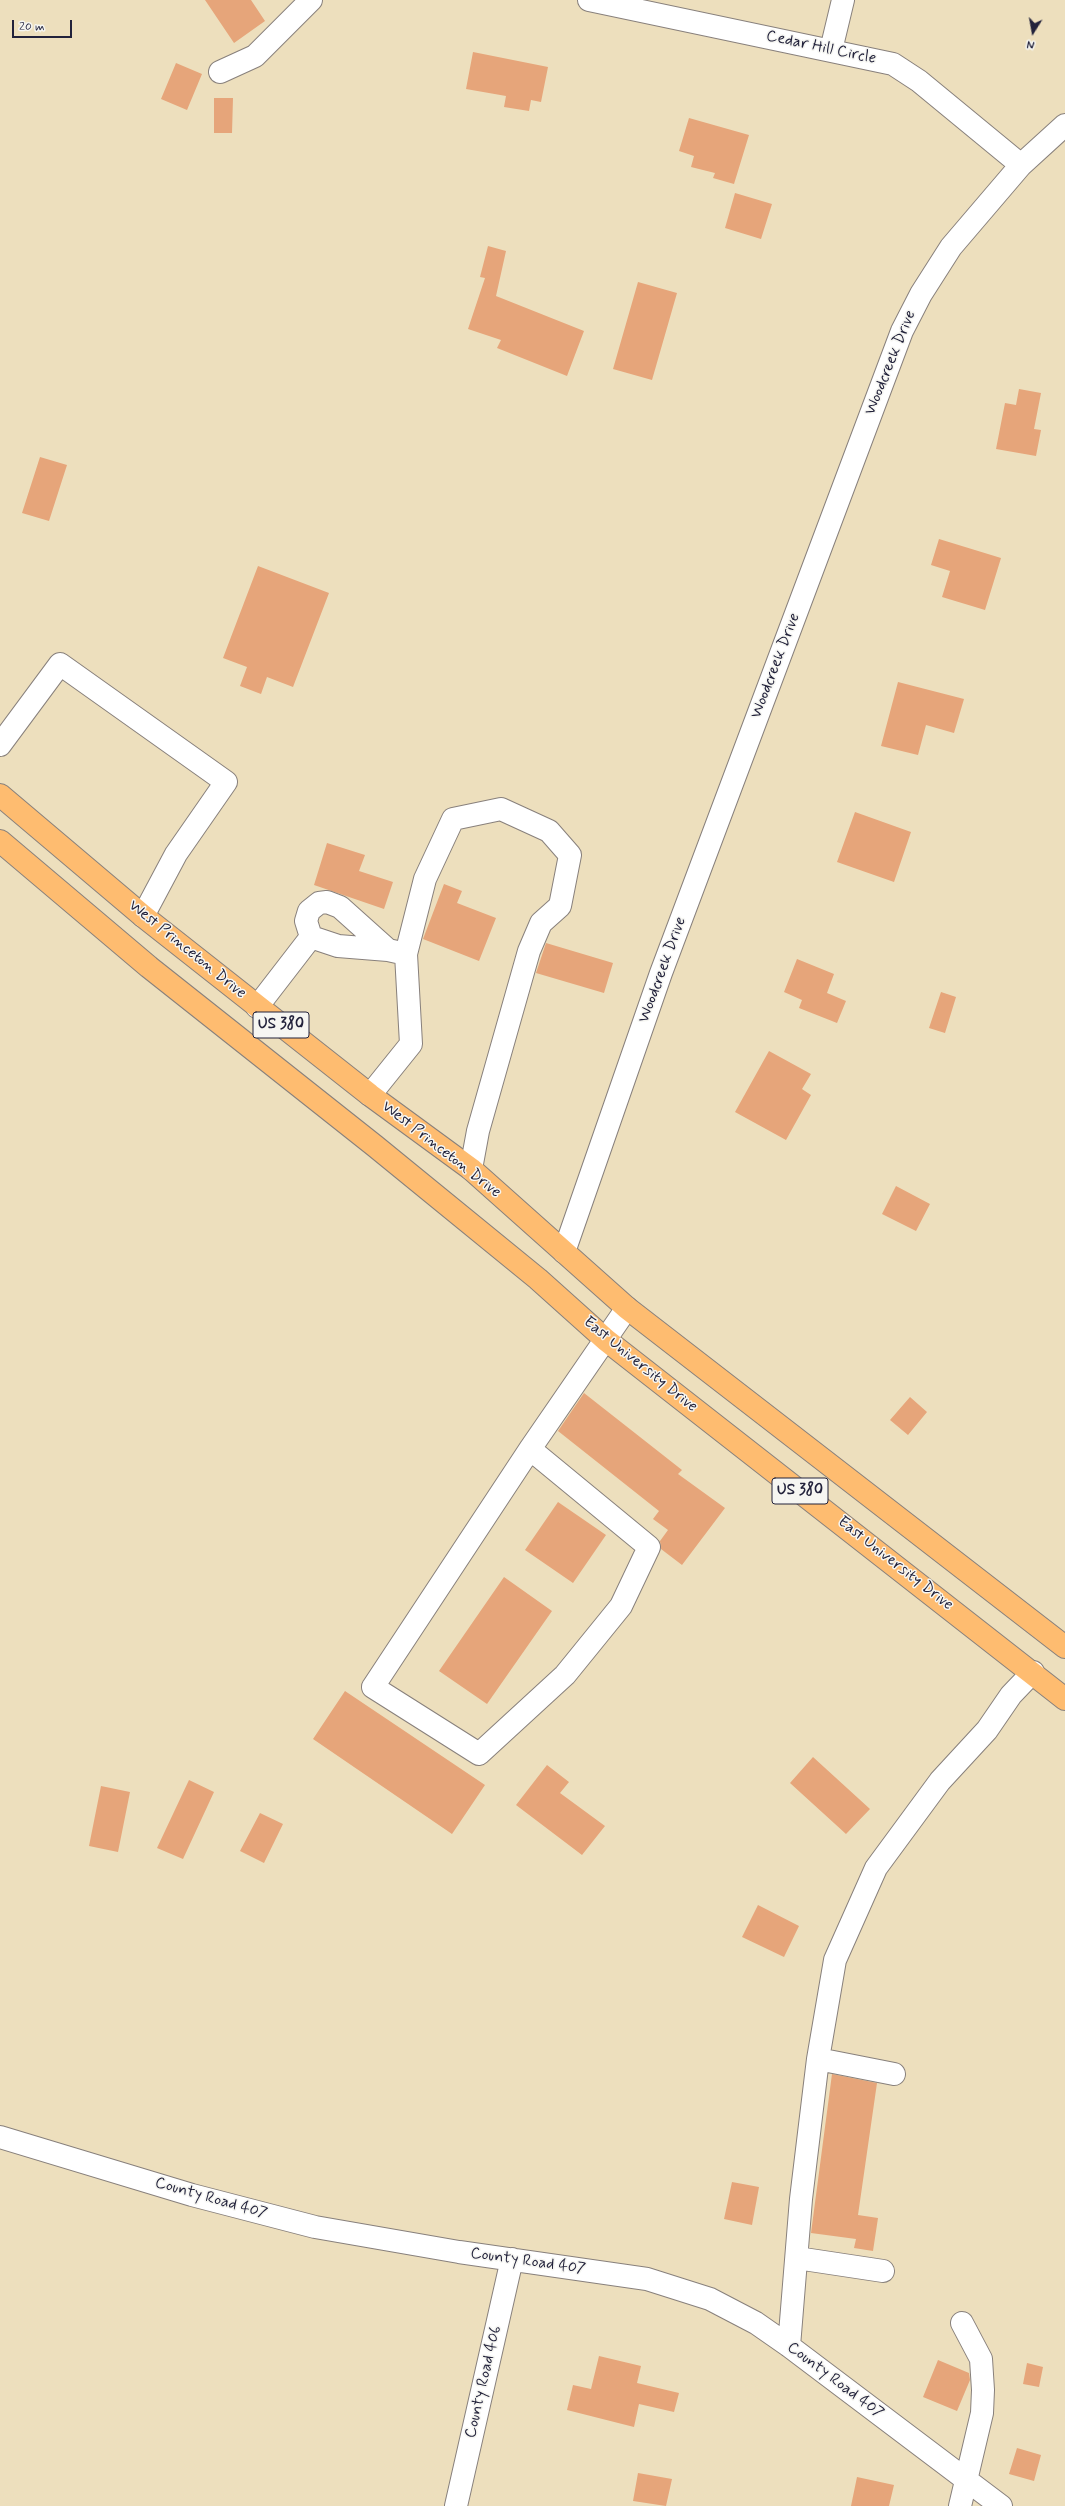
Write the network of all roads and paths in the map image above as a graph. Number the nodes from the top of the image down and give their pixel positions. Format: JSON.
{"nodes":[{"id":1,"x":311,"y":0,"type":"edge"},
{"id":2,"x":589,"y":0,"type":"edge"},
{"id":3,"x":843,"y":0,"type":"edge"},
{"id":4,"x":648,"y":6,"type":"edge"},
{"id":5,"x":831,"y":50,"type":"junction"},
{"id":6,"x":220,"y":72,"type":"dead end"},
{"id":7,"x":1065,"y":125,"type":"edge"},
{"id":8,"x":1021,"y":165,"type":"junction"},
{"id":9,"x":0,"y":745,"type":"edge"},
{"id":10,"x":0,"y":795,"type":"edge"},
{"id":11,"x":0,"y":841,"type":"edge"},
{"id":12,"x":143,"y":916,"type":"junction"},
{"id":13,"x":311,"y":937,"type":"junction"},
{"id":14,"x":397,"y":952,"type":"junction"},
{"id":15,"x":258,"y":1007,"type":"junction"},
{"id":16,"x":370,"y":1095,"type":"junction"},
{"id":17,"x":471,"y":1169,"type":"junction"},
{"id":18,"x":564,"y":1252,"type":"junction"},
{"id":19,"x":626,"y":1308,"type":"junction"},
{"id":20,"x":606,"y":1340,"type":"junction"},
{"id":21,"x":530,"y":1449,"type":"junction"},
{"id":22,"x":1065,"y":1647,"type":"edge"},
{"id":23,"x":1033,"y":1672,"type":"junction"},
{"id":24,"x":1065,"y":1699,"type":"edge"},
{"id":25,"x":818,"y":2059,"type":"junction"},
{"id":26,"x":894,"y":2074,"type":"dead end"},
{"id":27,"x":0,"y":2137,"type":"edge"},
{"id":28,"x":797,"y":2258,"type":"junction"},
{"id":29,"x":512,"y":2259,"type":"junction"},
{"id":30,"x":883,"y":2271,"type":"dead end"},
{"id":31,"x":962,"y":2323,"type":"dead end"},
{"id":32,"x":789,"y":2346,"type":"junction"},
{"id":33,"x":966,"y":2480,"type":"junction"},
{"id":34,"x":456,"y":2506,"type":"edge"},
{"id":35,"x":960,"y":2506,"type":"edge"},
{"id":36,"x":1000,"y":2506,"type":"edge"}],
"edges":[{"from":1,"to":6,"type":"street"},
{"from":2,"to":4,"type":"street","name":"Cedar Hill Circle"},
{"from":3,"to":5,"type":"street"},
{"from":4,"to":5,"type":"street","name":"Cedar Hill Circle"},
{"from":5,"to":8,"type":"street","name":"Cedar Hill Circle"},
{"from":7,"to":8,"type":"street","name":"Woodcreek Drive"},
{"from":8,"to":18,"type":"street","name":"Woodcreek Drive"},
{"from":9,"to":12,"type":"street"},
{"from":10,"to":12,"type":"highway","name":"West Princeton Drive","number":"US 380"},
{"from":11,"to":20,"type":"highway","name":"East University Drive","number":"US 380"},
{"from":12,"to":15,"type":"highway","name":"West Princeton Drive","number":"US 380"},
{"from":13,"to":14,"type":"street"},
{"from":13,"to":14,"type":"street"},
{"from":13,"to":15,"type":"street"},
{"from":14,"to":16,"type":"street"},
{"from":14,"to":17,"type":"street"},
{"from":15,"to":16,"type":"highway","name":"West Princeton Drive","number":"US 380"},
{"from":16,"to":17,"type":"highway","name":"West Princeton Drive","number":"US 380"},
{"from":17,"to":18,"type":"highway","name":"West Princeton Drive","number":"US 380"},
{"from":18,"to":19,"type":"highway","number":"US 380"},
{"from":19,"to":20,"type":"street"},
{"from":19,"to":22,"type":"highway","number":"US 380"},
{"from":20,"to":21,"type":"street"},
{"from":20,"to":23,"type":"highway","name":"East University Drive","number":"US 380"},
{"from":21,"to":21,"type":"street"},
{"from":23,"to":24,"type":"highway","name":"East University Drive","number":"US 380"},
{"from":23,"to":25,"type":"street"},
{"from":25,"to":26,"type":"street"},
{"from":25,"to":28,"type":"street"},
{"from":27,"to":29,"type":"street","name":"County Road 407"},
{"from":28,"to":30,"type":"street"},
{"from":28,"to":32,"type":"street"},
{"from":29,"to":32,"type":"street","name":"County Road 407"},
{"from":29,"to":34,"type":"street","name":"County Road 406"},
{"from":31,"to":33,"type":"street"},
{"from":32,"to":33,"type":"street","name":"County Road 407"},
{"from":33,"to":35,"type":"street"},
{"from":33,"to":36,"type":"street","name":"County Road 407"}]}
